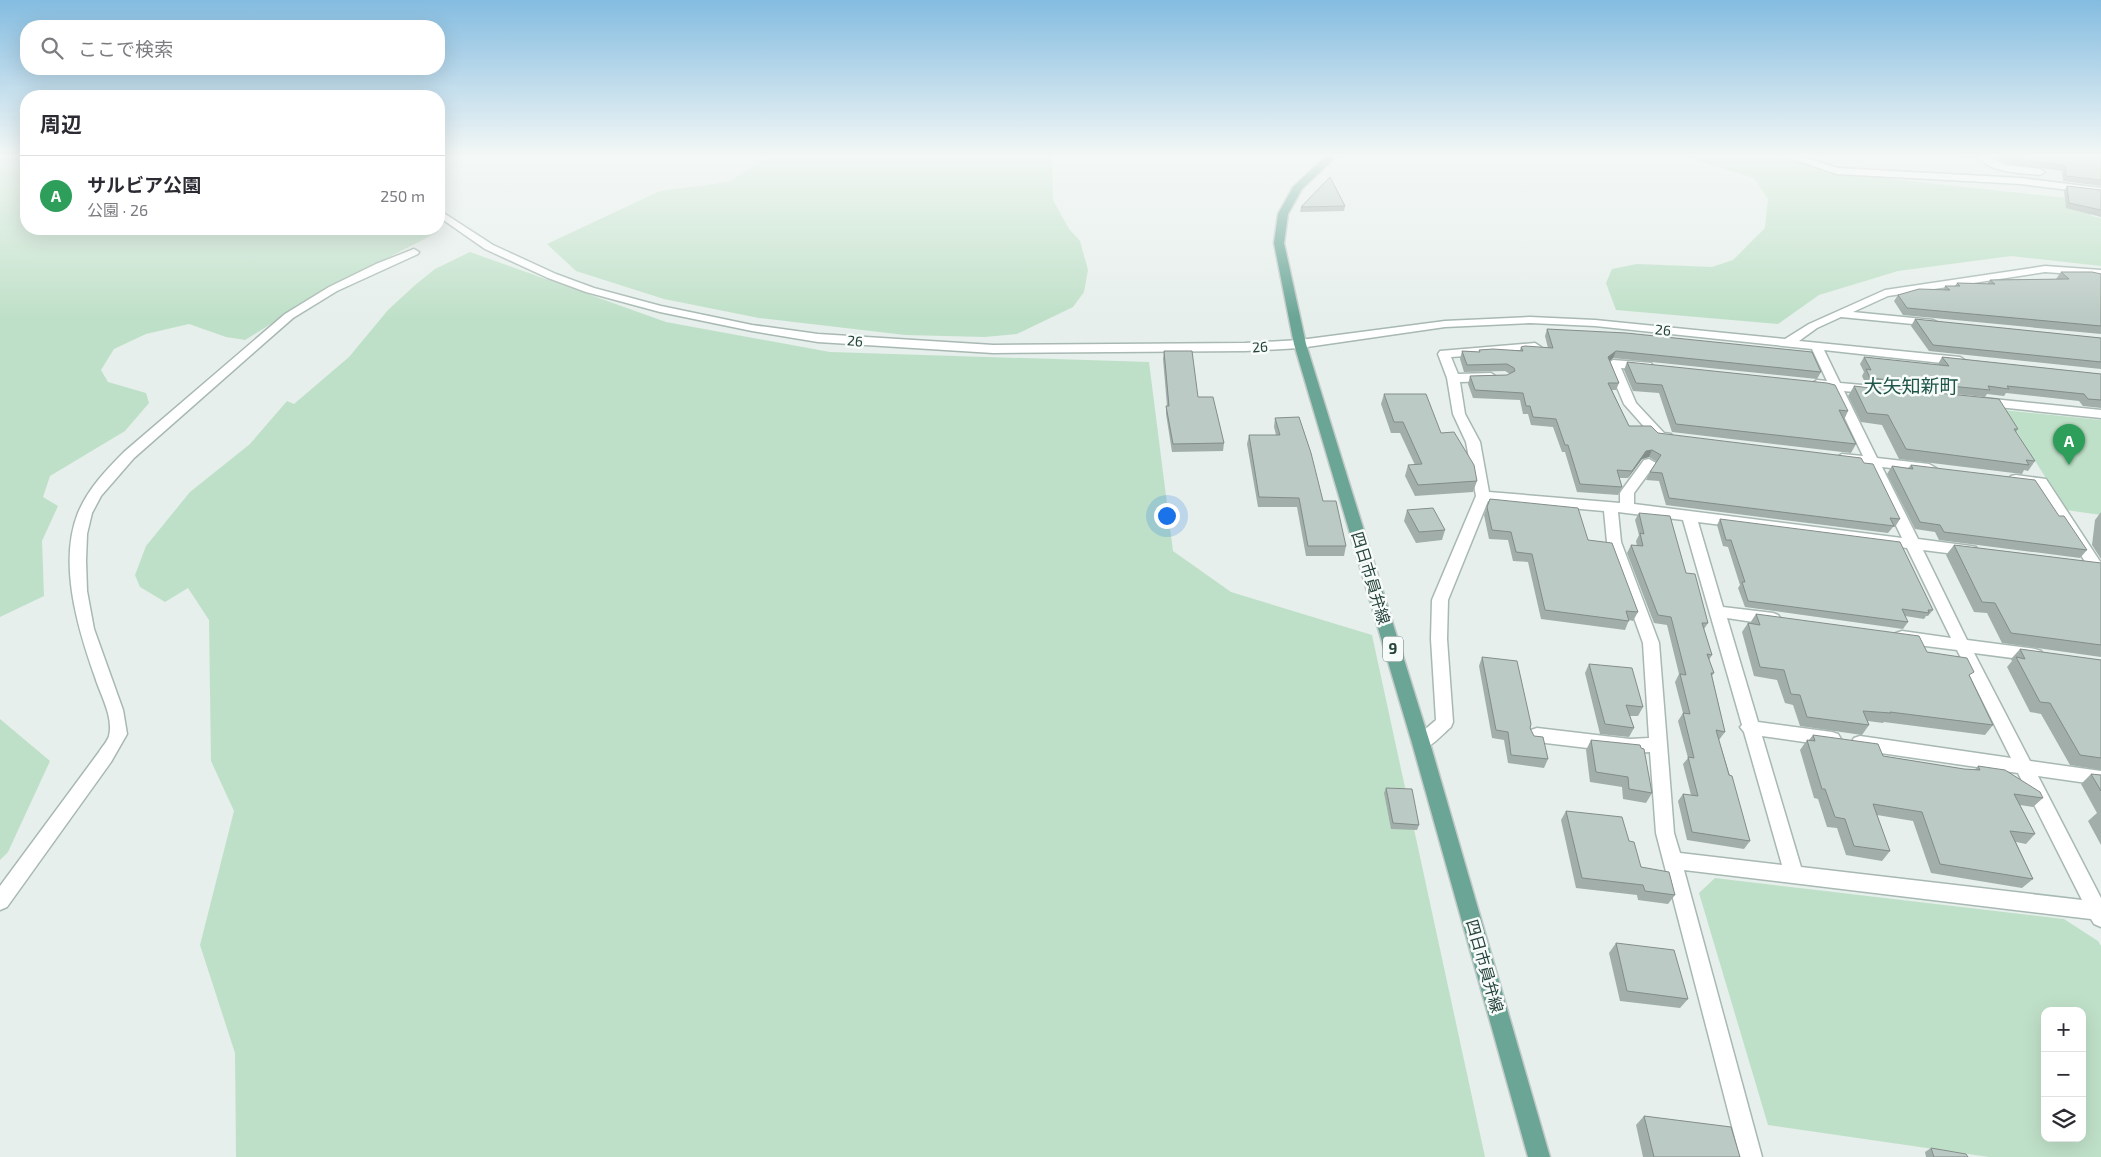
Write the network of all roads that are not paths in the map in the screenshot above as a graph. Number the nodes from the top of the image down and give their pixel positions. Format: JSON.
{"nodes":[{"id":1,"x":1285,"y":210,"type":"edge"},
{"id":2,"x":445,"y":218,"type":"edge"},
{"id":3,"x":414,"y":252,"type":"dead end"},
{"id":4,"x":2101,"y":273,"type":"edge"},
{"id":5,"x":1840,"y":314,"type":"junction"},
{"id":6,"x":1948,"y":325,"type":"edge"},
{"id":7,"x":1787,"y":343,"type":"junction"},
{"id":8,"x":1300,"y":344,"type":"junction"},
{"id":9,"x":1816,"y":346,"type":"junction"},
{"id":10,"x":1535,"y":347,"type":"edge"},
{"id":11,"x":1973,"y":362,"type":"edge"},
{"id":12,"x":1656,"y":367,"type":"edge"},
{"id":13,"x":1504,"y":376,"type":"edge"},
{"id":14,"x":1453,"y":378,"type":"junction"},
{"id":15,"x":1807,"y":383,"type":"edge"},
{"id":16,"x":1836,"y":386,"type":"junction"},
{"id":17,"x":1882,"y":391,"type":"edge"},
{"id":18,"x":1967,"y":400,"type":"edge"},
{"id":19,"x":2101,"y":414,"type":"edge"},
{"id":20,"x":1679,"y":438,"type":"edge"},
{"id":21,"x":1834,"y":457,"type":"edge"},
{"id":22,"x":1872,"y":462,"type":"junction"},
{"id":23,"x":1649,"y":463,"type":"dead end"},
{"id":24,"x":1938,"y":470,"type":"edge"},
{"id":25,"x":2004,"y":477,"type":"edge"},
{"id":26,"x":1483,"y":496,"type":"junction"},
{"id":27,"x":1619,"y":508,"type":"junction"},
{"id":28,"x":1689,"y":515,"type":"junction"},
{"id":29,"x":1912,"y":543,"type":"junction"},
{"id":30,"x":1990,"y":553,"type":"edge"},
{"id":31,"x":2077,"y":564,"type":"edge"},
{"id":32,"x":2099,"y":567,"type":"edge"},
{"id":33,"x":1716,"y":611,"type":"junction"},
{"id":34,"x":1785,"y":621,"type":"edge"},
{"id":35,"x":1883,"y":634,"type":"edge"},
{"id":36,"x":1962,"y":645,"type":"junction"},
{"id":37,"x":2055,"y":658,"type":"edge"},
{"id":38,"x":1749,"y":727,"type":"junction"},
{"id":39,"x":1537,"y":735,"type":"edge"},
{"id":40,"x":1421,"y":743,"type":"junction"},
{"id":41,"x":1659,"y":745,"type":"junction"},
{"id":42,"x":2025,"y":767,"type":"junction"},
{"id":43,"x":2101,"y":778,"type":"edge"},
{"id":44,"x":1672,"y":860,"type":"junction"},
{"id":45,"x":1794,"y":875,"type":"junction"},
{"id":46,"x":0,"y":901,"type":"edge"},
{"id":47,"x":2100,"y":913,"type":"edge"},
{"id":48,"x":1539,"y":1157,"type":"edge"},
{"id":49,"x":1751,"y":1157,"type":"edge"}],
"edges":[{"from":1,"to":8,"type":"main road","name":"四日市員弁線","number":"9"},
{"from":2,"to":8,"type":"street","name":"26"},
{"from":3,"to":46,"type":"street"},
{"from":4,"to":5,"type":"street"},
{"from":5,"to":6,"type":"street"},
{"from":5,"to":7,"type":"street"},
{"from":7,"to":8,"type":"street","name":"26"},
{"from":7,"to":9,"type":"street","name":"26"},
{"from":8,"to":40,"type":"main road","name":"四日市員弁線","number":"9"},
{"from":9,"to":11,"type":"street","name":"26"},
{"from":9,"to":16,"type":"street"},
{"from":10,"to":14,"type":"street"},
{"from":12,"to":20,"type":"street"},
{"from":13,"to":14,"type":"street"},
{"from":14,"to":26,"type":"street"},
{"from":15,"to":16,"type":"street"},
{"from":16,"to":17,"type":"street"},
{"from":16,"to":22,"type":"street"},
{"from":18,"to":19,"type":"street"},
{"from":21,"to":22,"type":"street"},
{"from":22,"to":24,"type":"street"},
{"from":22,"to":29,"type":"street"},
{"from":23,"to":27,"type":"street"},
{"from":25,"to":32,"type":"street"},
{"from":26,"to":27,"type":"street"},
{"from":26,"to":40,"type":"street"},
{"from":27,"to":28,"type":"street"},
{"from":27,"to":41,"type":"street"},
{"from":28,"to":29,"type":"street"},
{"from":28,"to":33,"type":"street"},
{"from":29,"to":30,"type":"street"},
{"from":29,"to":36,"type":"street"},
{"from":31,"to":32,"type":"street"},
{"from":33,"to":34,"type":"street"},
{"from":33,"to":38,"type":"street"},
{"from":35,"to":36,"type":"street"},
{"from":36,"to":37,"type":"street"},
{"from":36,"to":42,"type":"street"},
{"from":38,"to":42,"type":"street"},
{"from":38,"to":45,"type":"street"},
{"from":39,"to":41,"type":"street"},
{"from":40,"to":48,"type":"main road","name":"四日市員弁線","number":"9"},
{"from":41,"to":44,"type":"street"},
{"from":42,"to":43,"type":"street"},
{"from":42,"to":47,"type":"street"},
{"from":44,"to":45,"type":"street"},
{"from":44,"to":49,"type":"street"},
{"from":45,"to":47,"type":"street"}]}
